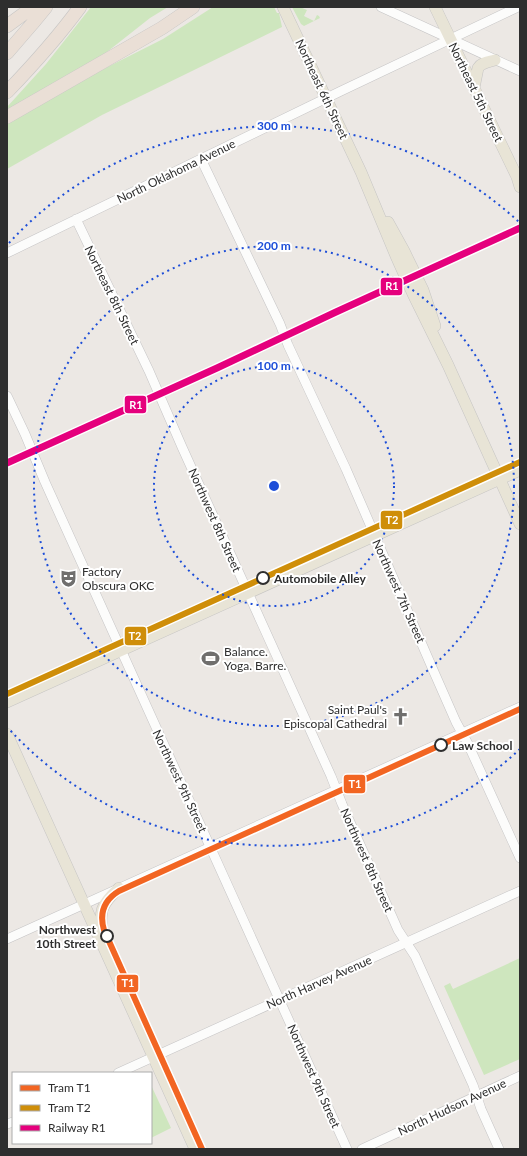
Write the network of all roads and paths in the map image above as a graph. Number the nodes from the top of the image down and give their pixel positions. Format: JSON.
{"nodes":[{"id":1,"x":33,"y":7,"type":"edge"},
{"id":2,"x":46,"y":7,"type":"edge"},
{"id":3,"x":80,"y":7,"type":"edge"},
{"id":4,"x":194,"y":7,"type":"edge"},
{"id":5,"x":283,"y":7,"type":"edge"},
{"id":6,"x":381,"y":7,"type":"edge"},
{"id":7,"x":435,"y":7,"type":"edge"},
{"id":8,"x":518,"y":7,"type":"edge"},
{"id":9,"x":8,"y":25,"type":"edge"},
{"id":10,"x":451,"y":39,"type":"junction"},
{"id":11,"x":7,"y":53,"type":"edge"},
{"id":12,"x":495,"y":60,"type":"junction"},
{"id":13,"x":520,"y":71,"type":"edge"},
{"id":14,"x":474,"y":88,"type":"junction"},
{"id":15,"x":7,"y":92,"type":"edge"},
{"id":16,"x":327,"y":98,"type":"junction"},
{"id":17,"x":7,"y":117,"type":"edge"},
{"id":18,"x":201,"y":159,"type":"junction"},
{"id":19,"x":519,"y":182,"type":"edge"},
{"id":20,"x":76,"y":219,"type":"junction"},
{"id":21,"x":7,"y":253,"type":"edge"},
{"id":22,"x":149,"y":371,"type":"joint"},
{"id":23,"x":7,"y":396,"type":"edge"},
{"id":24,"x":520,"y":470,"type":"edge"},
{"id":25,"x":500,"y":479,"type":"junction"},
{"id":26,"x":520,"y":524,"type":"edge"},
{"id":27,"x":374,"y":536,"type":"junction"},
{"id":28,"x":248,"y":593,"type":"junction"},
{"id":29,"x":121,"y":651,"type":"junction"},
{"id":30,"x":7,"y":702,"type":"edge"},
{"id":31,"x":520,"y":707,"type":"edge"},
{"id":32,"x":462,"y":733,"type":"junction"},
{"id":33,"x":7,"y":734,"type":"edge"},
{"id":34,"x":336,"y":790,"type":"junction"},
{"id":35,"x":210,"y":847,"type":"junction"},
{"id":36,"x":520,"y":858,"type":"edge"},
{"id":37,"x":119,"y":888,"type":"junction"},
{"id":38,"x":520,"y":891,"type":"edge"},
{"id":39,"x":84,"y":904,"type":"junction"},
{"id":40,"x":7,"y":939,"type":"edge"},
{"id":41,"x":406,"y":943,"type":"junction"},
{"id":42,"x":102,"y":944,"type":"junction"},
{"id":43,"x":279,"y":1000,"type":"junction"},
{"id":44,"x":153,"y":1057,"type":"junction"},
{"id":45,"x":120,"y":1072,"type":"edge"},
{"id":46,"x":520,"y":1076,"type":"edge"},
{"id":47,"x":477,"y":1096,"type":"junction"},
{"id":48,"x":195,"y":1149,"type":"edge"},
{"id":49,"x":347,"y":1149,"type":"edge"},
{"id":50,"x":362,"y":1149,"type":"edge"},
{"id":51,"x":499,"y":1149,"type":"edge"}],
"edges":[{"from":1,"to":9,"type":"highway"},
{"from":2,"to":11,"type":"highway"},
{"from":3,"to":15,"type":"highway"},
{"from":4,"to":17,"type":"highway"},
{"from":5,"to":16,"type":"main road","name":"Northeast 6th Street"},
{"from":6,"to":10,"type":"street"},
{"from":7,"to":10,"type":"main road","name":"Northeast 5th Street"},
{"from":8,"to":10,"type":"street","name":"North Oklahoma Avenue"},
{"from":10,"to":12,"type":"street"},
{"from":10,"to":14,"type":"main road","name":"Northeast 5th Street"},
{"from":10,"to":16,"type":"street","name":"North Oklahoma Avenue"},
{"from":12,"to":13,"type":"street"},
{"from":12,"to":14,"type":"main road"},
{"from":14,"to":19,"type":"main road","name":"Northeast 5th Street"},
{"from":16,"to":18,"type":"street","name":"North Oklahoma Avenue"},
{"from":16,"to":25,"type":"main road","name":"Northeast 6th Street"},
{"from":18,"to":20,"type":"street","name":"North Oklahoma Avenue"},
{"from":18,"to":27,"type":"street","name":"Northwest 7th Street"},
{"from":20,"to":21,"type":"street","name":"North Oklahoma Avenue"},
{"from":20,"to":22,"type":"street","name":"Northeast 8th Street"},
{"from":22,"to":28,"type":"street","name":"Northwest 8th Street"},
{"from":23,"to":29,"type":"street","name":"Northwest 9th Street"},
{"from":24,"to":25,"type":"main road"},
{"from":25,"to":26,"type":"main road","name":"Northeast 6th Street"},
{"from":25,"to":27,"type":"main road"},
{"from":27,"to":28,"type":"main road"},
{"from":27,"to":32,"type":"street","name":"Northwest 7th Street"},
{"from":28,"to":29,"type":"main road"},
{"from":28,"to":34,"type":"street","name":"Northwest 8th Street"},
{"from":29,"to":30,"type":"main road"},
{"from":29,"to":35,"type":"street","name":"Northwest 9th Street"},
{"from":31,"to":32,"type":"street"},
{"from":32,"to":34,"type":"street"},
{"from":32,"to":36,"type":"street","name":"Northwest 7th Street"},
{"from":33,"to":39,"type":"main road"},
{"from":34,"to":35,"type":"street"},
{"from":34,"to":41,"type":"street","name":"Northwest 8th Street"},
{"from":35,"to":37,"type":"street"},
{"from":35,"to":43,"type":"street","name":"Northwest 9th Street"},
{"from":37,"to":39,"type":"street"},
{"from":37,"to":42,"type":"main road"},
{"from":38,"to":41,"type":"street","name":"North Harvey Avenue"},
{"from":39,"to":40,"type":"street"},
{"from":39,"to":42,"type":"main road"},
{"from":41,"to":43,"type":"street","name":"North Harvey Avenue"},
{"from":41,"to":47,"type":"street","name":"Northwest 8th Street"},
{"from":42,"to":44,"type":"main road"},
{"from":43,"to":44,"type":"street","name":"North Harvey Avenue"},
{"from":43,"to":49,"type":"street","name":"Northwest 9th Street"},
{"from":44,"to":45,"type":"street","name":"North Harvey Avenue"},
{"from":44,"to":48,"type":"main road"},
{"from":46,"to":47,"type":"street","name":"North Hudson Avenue"},
{"from":47,"to":50,"type":"street","name":"North Hudson Avenue"},
{"from":47,"to":51,"type":"street","name":"Northwest 8th Street"}]}
